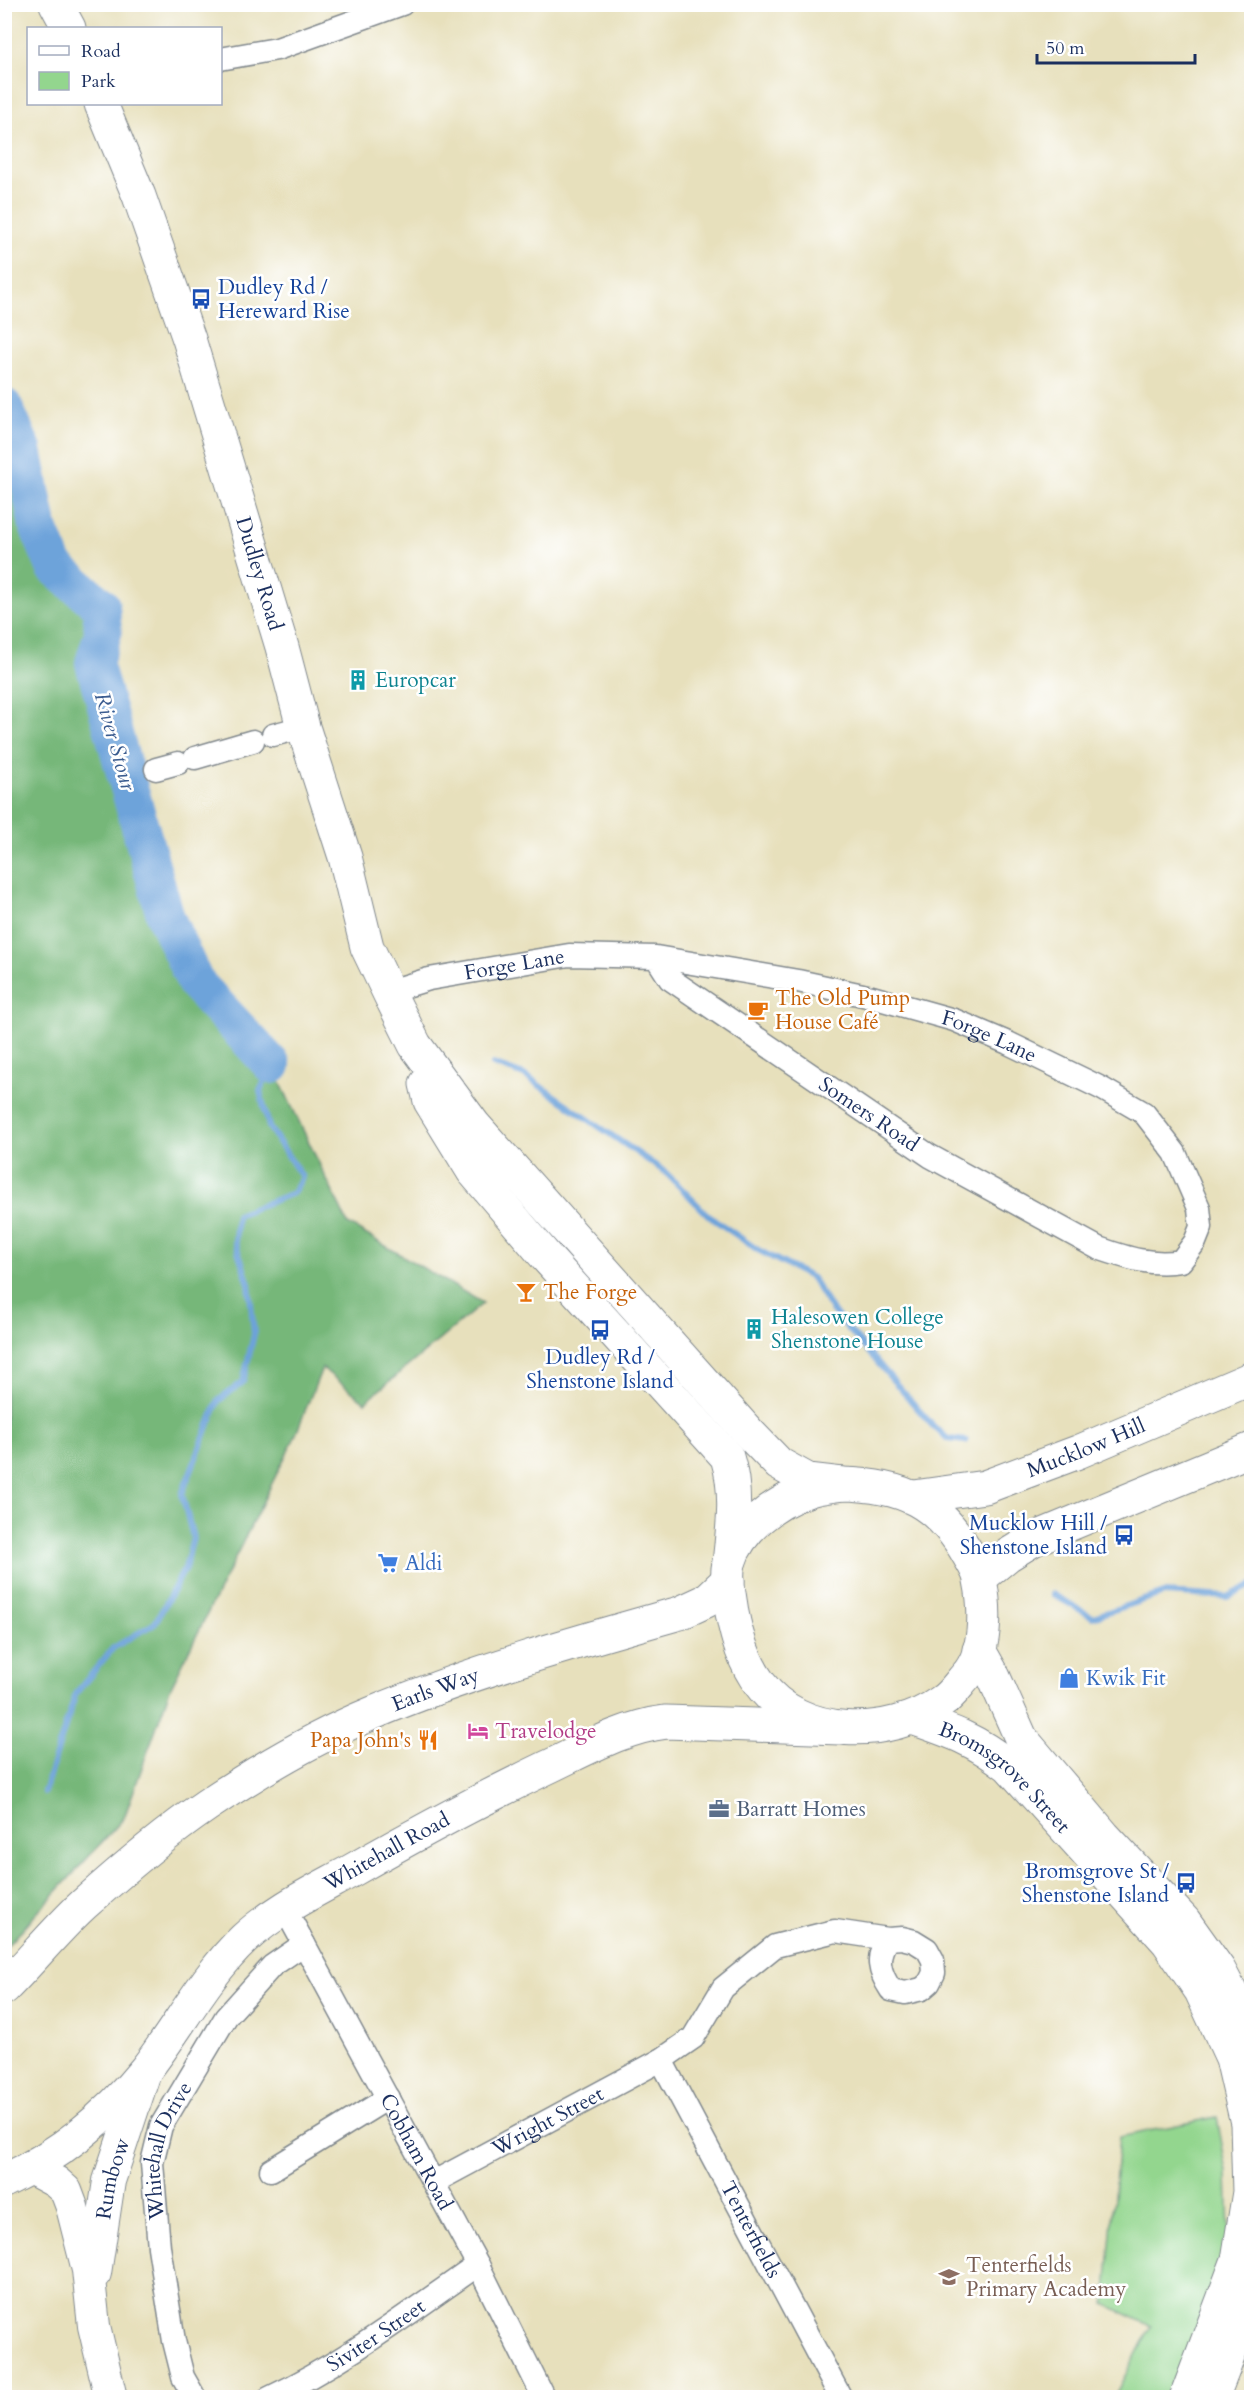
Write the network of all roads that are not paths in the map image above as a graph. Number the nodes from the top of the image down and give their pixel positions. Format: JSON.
{"nodes":[{"id":1,"x":56,"y":4,"type":"edge"},
{"id":2,"x":399,"y":5,"type":"edge"},
{"id":3,"x":68,"y":27,"type":"edge"},
{"id":4,"x":222,"y":59,"type":"edge"},
{"id":5,"x":101,"y":105,"type":"edge"},
{"id":6,"x":276,"y":734,"type":"junction"},
{"id":7,"x":156,"y":769,"type":"dead end"},
{"id":8,"x":656,"y":957,"type":"junction"},
{"id":9,"x":390,"y":995,"type":"junction"},
{"id":10,"x":415,"y":1045,"type":"junction"},
{"id":11,"x":1160,"y":1264,"type":"joint"},
{"id":12,"x":1251,"y":1378,"type":"edge"},
{"id":13,"x":1251,"y":1449,"type":"edge"},
{"id":14,"x":843,"y":1484,"type":"junction"},
{"id":15,"x":914,"y":1497,"type":"junction"},
{"id":16,"x":728,"y":1571,"type":"junction"},
{"id":17,"x":980,"y":1578,"type":"junction"},
{"id":18,"x":979,"y":1650,"type":"junction"},
{"id":19,"x":912,"y":1719,"type":"junction"},
{"id":20,"x":840,"y":1728,"type":"junction"},
{"id":21,"x":285,"y":1909,"type":"junction"},
{"id":22,"x":888,"y":1939,"type":"dead end"},
{"id":23,"x":304,"y":1944,"type":"junction"},
{"id":24,"x":1210,"y":1981,"type":"junction"},
{"id":25,"x":4,"y":1988,"type":"edge"},
{"id":26,"x":1251,"y":2033,"type":"edge"},
{"id":27,"x":661,"y":2060,"type":"junction"},
{"id":28,"x":146,"y":2068,"type":"junction"},
{"id":29,"x":388,"y":2098,"type":"junction"},
{"id":30,"x":271,"y":2170,"type":"dead end"},
{"id":31,"x":17,"y":2175,"type":"edge"},
{"id":32,"x":434,"y":2182,"type":"junction"},
{"id":33,"x":478,"y":2265,"type":"junction"},
{"id":34,"x":92,"y":2293,"type":"junction"},
{"id":35,"x":1251,"y":2295,"type":"edge"},
{"id":36,"x":111,"y":2397,"type":"edge"},
{"id":37,"x":195,"y":2397,"type":"edge"},
{"id":38,"x":270,"y":2397,"type":"edge"},
{"id":39,"x":544,"y":2397,"type":"edge"},
{"id":40,"x":841,"y":2397,"type":"edge"},
{"id":41,"x":1186,"y":2397,"type":"edge"},
{"id":42,"x":1212,"y":2397,"type":"edge"}],
"edges":[{"from":1,"to":3,"type":"main road"},
{"from":2,"to":4,"type":"street"},
{"from":5,"to":6,"type":"main road","name":"Dudley Road"},
{"from":6,"to":7,"type":"street"},
{"from":6,"to":9,"type":"main road","name":"Dudley Road"},
{"from":8,"to":9,"type":"street","name":"Forge Lane"},
{"from":8,"to":11,"type":"street","name":"Somers Road"},
{"from":8,"to":11,"type":"street","name":"Forge Lane"},
{"from":9,"to":10,"type":"main road","name":"Dudley Road"},
{"from":10,"to":14,"type":"main road"},
{"from":10,"to":16,"type":"main road"},
{"from":12,"to":15,"type":"main road","name":"Mucklow Hill"},
{"from":13,"to":17,"type":"main road"},
{"from":14,"to":15,"type":"main road"},
{"from":14,"to":16,"type":"main road","name":"Earls Way"},
{"from":15,"to":17,"type":"main road"},
{"from":16,"to":20,"type":"main road"},
{"from":16,"to":25,"type":"main road","name":"Earls Way"},
{"from":17,"to":18,"type":"main road"},
{"from":18,"to":19,"type":"main road"},
{"from":18,"to":24,"type":"main road","name":"Bromsgrove Street"},
{"from":19,"to":20,"type":"main road"},
{"from":19,"to":24,"type":"main road","name":"Bromsgrove Street"},
{"from":20,"to":21,"type":"main road","name":"Whitehall Road"},
{"from":21,"to":23,"type":"street","name":"Cobham Road"},
{"from":21,"to":28,"type":"main road","name":"Whitehall Road"},
{"from":22,"to":27,"type":"street","name":"Wright Street"},
{"from":23,"to":29,"type":"street","name":"Cobham Road"},
{"from":23,"to":37,"type":"street","name":"Whitehall Drive"},
{"from":24,"to":26,"type":"main road"},
{"from":24,"to":41,"type":"main road"},
{"from":27,"to":32,"type":"street","name":"Wright Street"},
{"from":27,"to":40,"type":"street","name":"Tenterfields"},
{"from":28,"to":31,"type":"main road","name":"Whitehall Road"},
{"from":28,"to":34,"type":"street","name":"Rumbow"},
{"from":29,"to":30,"type":"street"},
{"from":29,"to":32,"type":"street","name":"Cobham Road"},
{"from":31,"to":34,"type":"street","name":"Rumbow"},
{"from":32,"to":33,"type":"street","name":"Cobham Road"},
{"from":33,"to":38,"type":"street","name":"Siviter Street"},
{"from":33,"to":39,"type":"street","name":"Cobham Road"},
{"from":34,"to":36,"type":"street","name":"Rumbow"},
{"from":35,"to":42,"type":"main road"}]}
